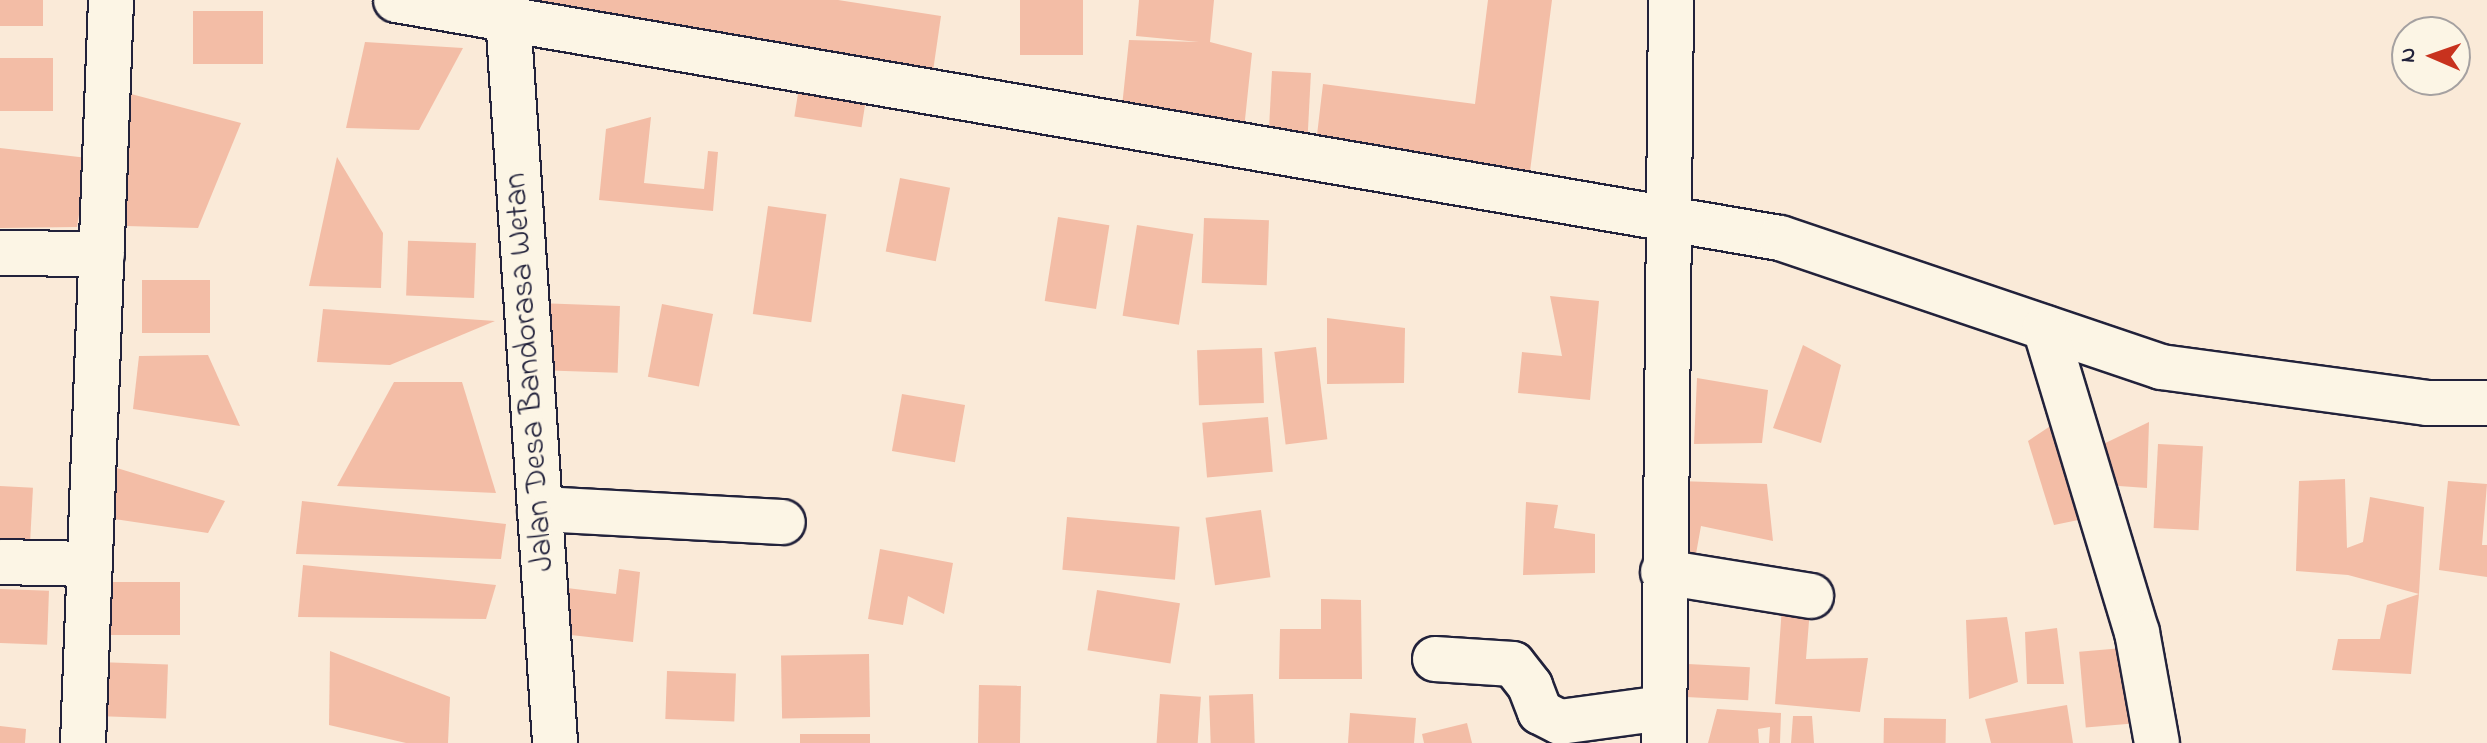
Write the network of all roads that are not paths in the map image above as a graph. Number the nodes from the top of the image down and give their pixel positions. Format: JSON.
{"nodes":[{"id":1,"x":111,"y":0,"type":"edge"},
{"id":2,"x":396,"y":0,"type":"edge"},
{"id":3,"x":1671,"y":0,"type":"edge"},
{"id":4,"x":507,"y":10,"type":"edge"},
{"id":5,"x":1672,"y":220,"type":"junction"},
{"id":6,"x":0,"y":253,"type":"edge"},
{"id":7,"x":102,"y":254,"type":"junction"},
{"id":8,"x":2045,"y":328,"type":"junction"},
{"id":9,"x":2487,"y":403,"type":"edge"},
{"id":10,"x":540,"y":509,"type":"junction"},
{"id":11,"x":783,"y":522,"type":"dead end"},
{"id":12,"x":0,"y":562,"type":"edge"},
{"id":13,"x":90,"y":564,"type":"junction"},
{"id":14,"x":1663,"y":572,"type":"junction"},
{"id":15,"x":1811,"y":596,"type":"dead end"},
{"id":16,"x":1435,"y":659,"type":"dead end"},
{"id":17,"x":1663,"y":726,"type":"edge"},
{"id":18,"x":83,"y":743,"type":"edge"},
{"id":19,"x":555,"y":743,"type":"edge"},
{"id":20,"x":2157,"y":743,"type":"edge"}],
"edges":[{"from":1,"to":7,"type":"street"},
{"from":2,"to":4,"type":"street"},
{"from":3,"to":5,"type":"street"},
{"from":4,"to":5,"type":"street"},
{"from":4,"to":10,"type":"street","name":"Jalan Desa Bandorasa Wetan"},
{"from":5,"to":8,"type":"street"},
{"from":5,"to":14,"type":"street"},
{"from":6,"to":7,"type":"street"},
{"from":7,"to":13,"type":"street"},
{"from":8,"to":9,"type":"street"},
{"from":8,"to":20,"type":"street"},
{"from":10,"to":11,"type":"street"},
{"from":10,"to":19,"type":"street","name":"Jalan Desa Bandorasa Wetan"},
{"from":12,"to":13,"type":"street"},
{"from":13,"to":18,"type":"street"},
{"from":14,"to":15,"type":"street"},
{"from":14,"to":17,"type":"street"},
{"from":16,"to":17,"type":"street"}]}
